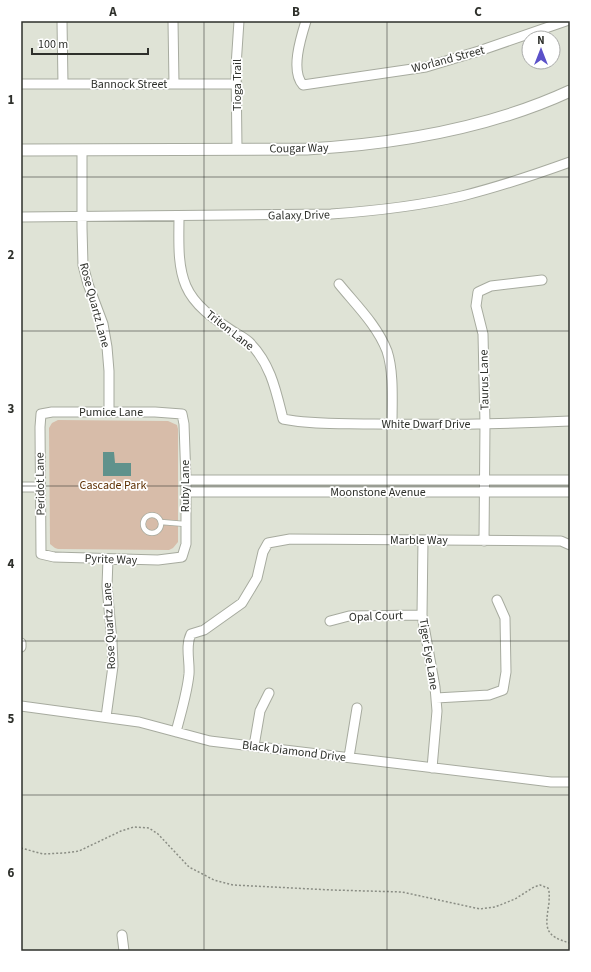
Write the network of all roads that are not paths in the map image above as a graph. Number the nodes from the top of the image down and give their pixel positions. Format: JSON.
{"nodes":[{"id":1,"x":62,"y":21,"type":"edge"},
{"id":2,"x":173,"y":21,"type":"edge"},
{"id":3,"x":239,"y":21,"type":"edge"},
{"id":4,"x":306,"y":21,"type":"edge"},
{"id":5,"x":566,"y":21,"type":"edge"},
{"id":6,"x":21,"y":84,"type":"edge"},
{"id":7,"x":63,"y":84,"type":"junction"},
{"id":8,"x":174,"y":84,"type":"junction"},
{"id":9,"x":237,"y":84,"type":"junction"},
{"id":10,"x":570,"y":91,"type":"edge"},
{"id":11,"x":237,"y":149,"type":"junction"},
{"id":12,"x":21,"y":150,"type":"edge"},
{"id":13,"x":82,"y":150,"type":"junction"},
{"id":14,"x":570,"y":162,"type":"edge"},
{"id":15,"x":21,"y":217,"type":"edge"},
{"id":16,"x":179,"y":217,"type":"junction"},
{"id":17,"x":82,"y":218,"type":"junction"},
{"id":18,"x":542,"y":280,"type":"dead end"},
{"id":19,"x":339,"y":284,"type":"dead end"},
{"id":20,"x":109,"y":412,"type":"junction"},
{"id":21,"x":41,"y":414,"type":"joint"},
{"id":22,"x":182,"y":414,"type":"joint"},
{"id":23,"x":283,"y":419,"type":"joint"},
{"id":24,"x":570,"y":421,"type":"edge"},
{"id":25,"x":392,"y":424,"type":"junction"},
{"id":26,"x":485,"y":424,"type":"junction"},
{"id":27,"x":186,"y":480,"type":"junction"},
{"id":28,"x":484,"y":480,"type":"junction"},
{"id":29,"x":570,"y":480,"type":"edge"},
{"id":30,"x":21,"y":487,"type":"edge"},
{"id":31,"x":40,"y":487,"type":"junction"},
{"id":32,"x":186,"y":492,"type":"junction"},
{"id":33,"x":484,"y":492,"type":"junction"},
{"id":34,"x":570,"y":492,"type":"edge"},
{"id":35,"x":162,"y":522,"type":"junction"},
{"id":36,"x":185,"y":524,"type":"junction"},
{"id":37,"x":422,"y":540,"type":"junction"},
{"id":38,"x":484,"y":541,"type":"junction"},
{"id":39,"x":570,"y":545,"type":"edge"},
{"id":40,"x":41,"y":554,"type":"joint"},
{"id":41,"x":182,"y":557,"type":"joint"},
{"id":42,"x":108,"y":559,"type":"junction"},
{"id":43,"x":497,"y":600,"type":"dead end"},
{"id":44,"x":422,"y":615,"type":"junction"},
{"id":45,"x":330,"y":621,"type":"dead end"},
{"id":46,"x":21,"y":643,"type":"edge"},
{"id":47,"x":21,"y":648,"type":"edge"},
{"id":48,"x":269,"y":693,"type":"dead end"},
{"id":49,"x":436,"y":698,"type":"junction"},
{"id":50,"x":21,"y":706,"type":"edge"},
{"id":51,"x":357,"y":708,"type":"dead end"},
{"id":52,"x":106,"y":717,"type":"junction"},
{"id":53,"x":176,"y":732,"type":"junction"},
{"id":54,"x":254,"y":746,"type":"junction"},
{"id":55,"x":349,"y":757,"type":"junction"},
{"id":56,"x":432,"y":768,"type":"junction"},
{"id":57,"x":570,"y":782,"type":"edge"},
{"id":58,"x":122,"y":936,"type":"dead end"},
{"id":59,"x":124,"y":951,"type":"edge"}],
"edges":[{"from":1,"to":7,"type":"street"},
{"from":2,"to":8,"type":"street"},
{"from":3,"to":9,"type":"street","name":"Tioga Trail"},
{"from":4,"to":5,"type":"street","name":"Worland Street"},
{"from":6,"to":7,"type":"street","name":"Bannock Street"},
{"from":7,"to":8,"type":"street","name":"Bannock Street"},
{"from":8,"to":9,"type":"street","name":"Bannock Street"},
{"from":9,"to":11,"type":"street","name":"Tioga Trail"},
{"from":10,"to":11,"type":"street","name":"Cougar Way"},
{"from":11,"to":13,"type":"street","name":"Cougar Way"},
{"from":12,"to":13,"type":"street","name":"Cougar Way"},
{"from":13,"to":17,"type":"street","name":"Rose Quartz Lane"},
{"from":14,"to":16,"type":"street","name":"Galaxy Drive"},
{"from":15,"to":17,"type":"street","name":"Galaxy Drive"},
{"from":16,"to":17,"type":"street","name":"Galaxy Drive"},
{"from":16,"to":23,"type":"street","name":"Triton Lane"},
{"from":17,"to":20,"type":"street","name":"Rose Quartz Lane"},
{"from":18,"to":26,"type":"street","name":"Taurus Lane"},
{"from":19,"to":25,"type":"street"},
{"from":20,"to":21,"type":"street","name":"Pumice Lane"},
{"from":20,"to":22,"type":"street","name":"Pumice Lane"},
{"from":21,"to":31,"type":"street","name":"Peridot Lane"},
{"from":22,"to":27,"type":"street","name":"Ruby Lane"},
{"from":23,"to":25,"type":"street","name":"White Dwarf Drive"},
{"from":24,"to":26,"type":"street","name":"White Dwarf Drive"},
{"from":25,"to":26,"type":"street","name":"White Dwarf Drive"},
{"from":26,"to":28,"type":"street","name":"Taurus Lane"},
{"from":27,"to":28,"type":"street","name":"Moonstone Avenue"},
{"from":27,"to":32,"type":"street","name":"Ruby Lane"},
{"from":28,"to":29,"type":"street","name":"Moonstone Avenue"},
{"from":28,"to":33,"type":"street","name":"Taurus Lane"},
{"from":30,"to":31,"type":"street"},
{"from":31,"to":40,"type":"street","name":"Peridot Lane"},
{"from":32,"to":33,"type":"street","name":"Moonstone Avenue"},
{"from":32,"to":36,"type":"street","name":"Ruby Lane"},
{"from":33,"to":34,"type":"street","name":"Moonstone Avenue"},
{"from":33,"to":38,"type":"street","name":"Taurus Lane"},
{"from":35,"to":35,"type":"lane"},
{"from":35,"to":36,"type":"lane"},
{"from":36,"to":41,"type":"street","name":"Ruby Lane"},
{"from":37,"to":38,"type":"street","name":"Marble Way"},
{"from":37,"to":44,"type":"street","name":"Tiger Eye Lane"},
{"from":37,"to":53,"type":"street","name":"Marble Way"},
{"from":38,"to":39,"type":"street","name":"Marble Way"},
{"from":40,"to":42,"type":"street","name":"Pyrite Way"},
{"from":41,"to":42,"type":"street","name":"Pyrite Way"},
{"from":42,"to":52,"type":"street","name":"Rose Quartz Lane"},
{"from":43,"to":49,"type":"street"},
{"from":44,"to":45,"type":"street","name":"Opal Court"},
{"from":44,"to":49,"type":"street","name":"Tiger Eye Lane"},
{"from":46,"to":47,"type":"street"},
{"from":48,"to":54,"type":"street"},
{"from":49,"to":56,"type":"street","name":"Tiger Eye Lane"},
{"from":50,"to":52,"type":"street","name":"Black Diamond Drive"},
{"from":51,"to":55,"type":"street"},
{"from":52,"to":53,"type":"street","name":"Black Diamond Drive"},
{"from":53,"to":54,"type":"street","name":"Black Diamond Drive"},
{"from":54,"to":55,"type":"street","name":"Black Diamond Drive"},
{"from":55,"to":56,"type":"street","name":"Black Diamond Drive"},
{"from":56,"to":57,"type":"street","name":"Black Diamond Drive"},
{"from":58,"to":59,"type":"street"}]}
